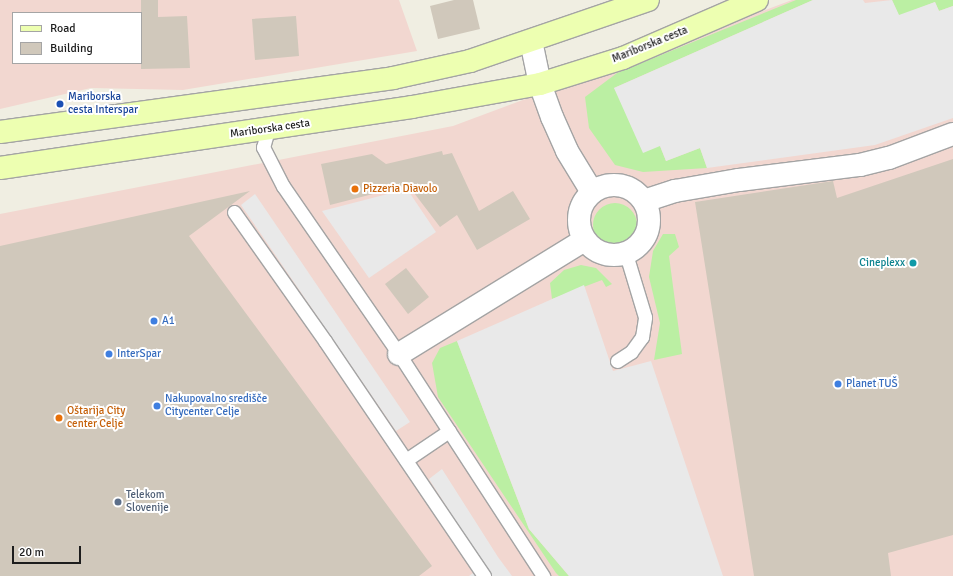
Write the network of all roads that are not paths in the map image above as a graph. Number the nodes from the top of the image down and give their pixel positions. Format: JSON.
{"nodes":[{"id":1,"x":648,"y":0,"type":"edge"},
{"id":2,"x":757,"y":0,"type":"edge"},
{"id":3,"x":531,"y":41,"type":"junction"},
{"id":4,"x":540,"y":84,"type":"junction"},
{"id":5,"x":268,"y":130,"type":"junction"},
{"id":6,"x":0,"y":132,"type":"edge"},
{"id":7,"x":953,"y":134,"type":"edge"},
{"id":8,"x":0,"y":168,"type":"edge"},
{"id":9,"x":592,"y":192,"type":"junction"},
{"id":10,"x":644,"y":201,"type":"junction"},
{"id":11,"x":234,"y":212,"type":"dead end"},
{"id":12,"x":584,"y":240,"type":"junction"},
{"id":13,"x":626,"y":254,"type":"junction"},
{"id":14,"x":399,"y":354,"type":"junction"},
{"id":15,"x":617,"y":361,"type":"dead end"},
{"id":16,"x":449,"y":431,"type":"junction"},
{"id":17,"x":406,"y":460,"type":"junction"},
{"id":18,"x":484,"y":576,"type":"edge"},
{"id":19,"x":543,"y":576,"type":"edge"}],
"edges":[{"from":1,"to":3,"type":"main road"},
{"from":2,"to":4,"type":"main road","name":"Mariborska cesta"},
{"from":3,"to":4,"type":"street"},
{"from":3,"to":6,"type":"main road"},
{"from":4,"to":5,"type":"main road","name":"Mariborska cesta"},
{"from":4,"to":9,"type":"street"},
{"from":5,"to":8,"type":"main road","name":"Mariborska cesta"},
{"from":5,"to":14,"type":"lane"},
{"from":7,"to":10,"type":"street"},
{"from":9,"to":10,"type":"street"},
{"from":9,"to":12,"type":"street"},
{"from":10,"to":13,"type":"street"},
{"from":11,"to":17,"type":"lane"},
{"from":12,"to":13,"type":"street"},
{"from":12,"to":14,"type":"street"},
{"from":13,"to":15,"type":"lane"},
{"from":14,"to":16,"type":"lane"},
{"from":16,"to":17,"type":"lane"},
{"from":16,"to":19,"type":"lane"},
{"from":17,"to":18,"type":"lane"}]}
